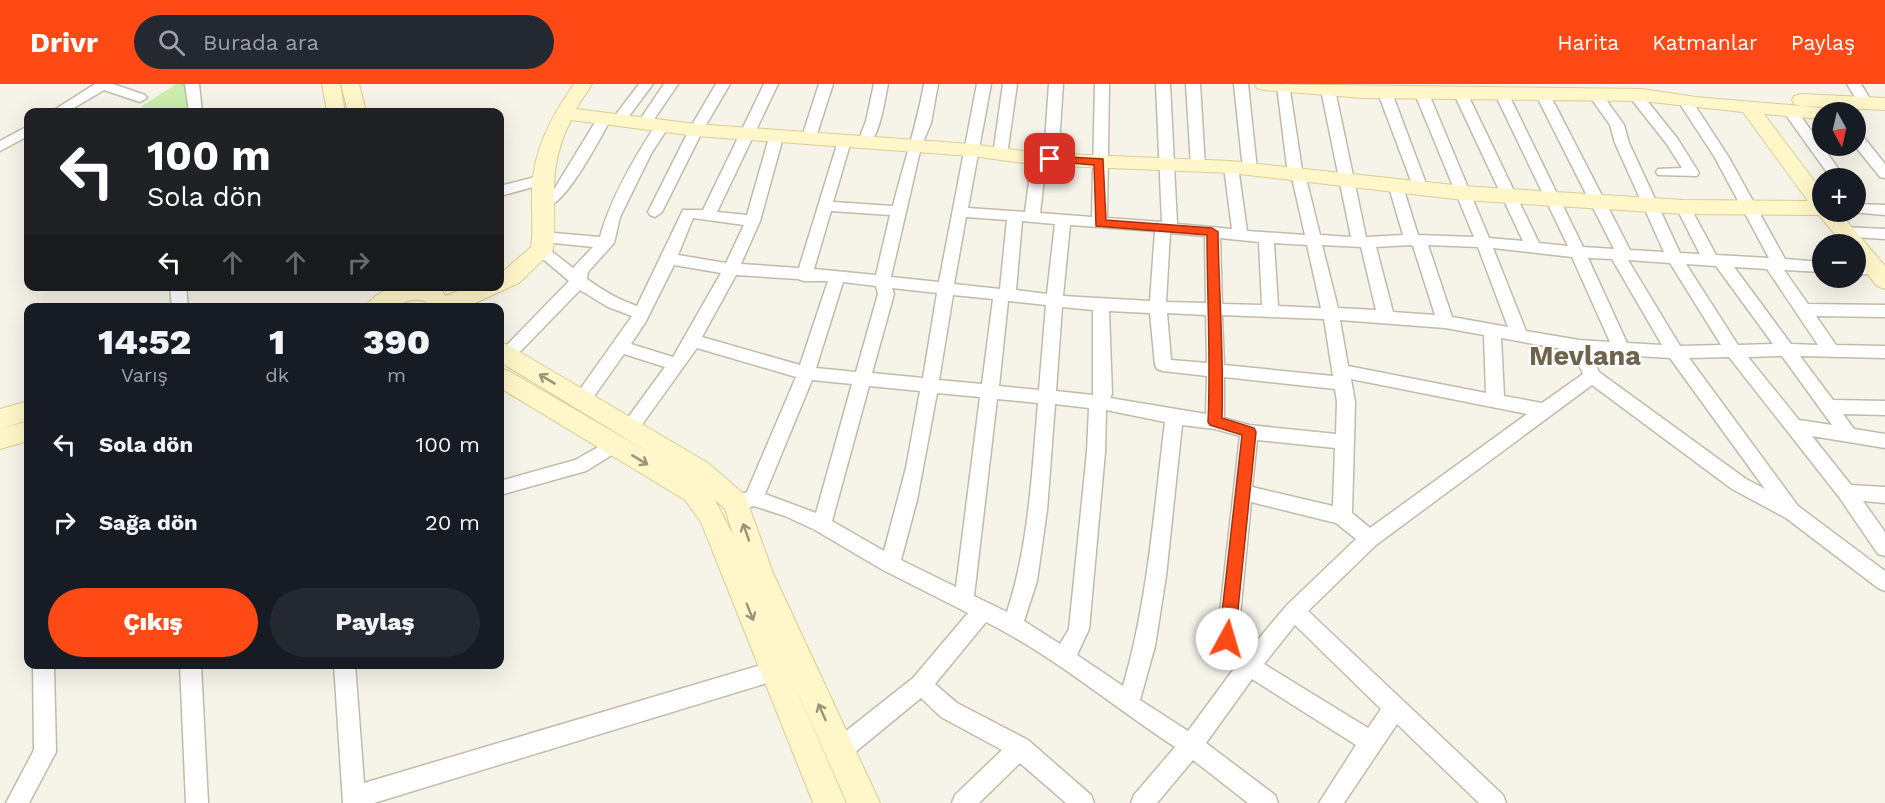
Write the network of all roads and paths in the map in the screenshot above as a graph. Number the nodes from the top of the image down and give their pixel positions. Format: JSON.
{"nodes":[{"id":1,"x":192,"y":84,"type":"edge"},
{"id":2,"x":331,"y":84,"type":"edge"},
{"id":3,"x":350,"y":84,"type":"edge"},
{"id":4,"x":583,"y":84,"type":"edge"},
{"id":5,"x":646,"y":84,"type":"edge"},
{"id":6,"x":671,"y":84,"type":"edge"},
{"id":7,"x":723,"y":84,"type":"edge"},
{"id":8,"x":771,"y":84,"type":"edge"},
{"id":9,"x":826,"y":84,"type":"edge"},
{"id":10,"x":881,"y":84,"type":"edge"},
{"id":11,"x":931,"y":84,"type":"edge"},
{"id":12,"x":984,"y":84,"type":"edge"},
{"id":13,"x":1010,"y":84,"type":"edge"},
{"id":14,"x":1056,"y":84,"type":"edge"},
{"id":15,"x":1102,"y":84,"type":"edge"},
{"id":16,"x":1163,"y":84,"type":"edge"},
{"id":17,"x":1193,"y":84,"type":"edge"},
{"id":18,"x":1241,"y":84,"type":"edge"},
{"id":19,"x":1264,"y":84,"type":"edge"},
{"id":20,"x":1854,"y":84,"type":"edge"},
{"id":21,"x":104,"y":85,"type":"edge"},
{"id":22,"x":1284,"y":86,"type":"junction"},
{"id":23,"x":1633,"y":89,"type":"edge"},
{"id":24,"x":1328,"y":90,"type":"junction"},
{"id":25,"x":1385,"y":93,"type":"junction"},
{"id":26,"x":1502,"y":93,"type":"junction"},
{"id":27,"x":1542,"y":93,"type":"junction"},
{"id":28,"x":1595,"y":93,"type":"junction"},
{"id":29,"x":1422,"y":94,"type":"junction"},
{"id":30,"x":1461,"y":94,"type":"junction"},
{"id":31,"x":140,"y":98,"type":"dead end"},
{"id":32,"x":1685,"y":101,"type":"junction"},
{"id":33,"x":1859,"y":102,"type":"edge"},
{"id":34,"x":1812,"y":104,"type":"edge"},
{"id":35,"x":1885,"y":104,"type":"edge"},
{"id":36,"x":1749,"y":107,"type":"junction"},
{"id":37,"x":65,"y":108,"type":"edge"},
{"id":38,"x":195,"y":108,"type":"edge"},
{"id":39,"x":335,"y":108,"type":"edge"},
{"id":40,"x":356,"y":108,"type":"edge"},
{"id":41,"x":1866,"y":108,"type":"edge"},
{"id":42,"x":1866,"y":110,"type":"edge"},
{"id":43,"x":1790,"y":111,"type":"junction"},
{"id":44,"x":1812,"y":112,"type":"edge"},
{"id":45,"x":563,"y":113,"type":"junction"},
{"id":46,"x":1885,"y":116,"type":"edge"},
{"id":47,"x":611,"y":120,"type":"junction"},
{"id":48,"x":653,"y":125,"type":"junction"},
{"id":49,"x":696,"y":130,"type":"junction"},
{"id":50,"x":746,"y":134,"type":"junction"},
{"id":51,"x":777,"y":134,"type":"junction"},
{"id":52,"x":24,"y":135,"type":"edge"},
{"id":53,"x":808,"y":137,"type":"junction"},
{"id":54,"x":844,"y":141,"type":"junction"},
{"id":55,"x":865,"y":142,"type":"junction"},
{"id":56,"x":0,"y":147,"type":"edge"},
{"id":57,"x":914,"y":147,"type":"junction"},
{"id":58,"x":971,"y":150,"type":"junction"},
{"id":59,"x":1866,"y":150,"type":"edge"},
{"id":60,"x":1000,"y":155,"type":"junction"},
{"id":61,"x":1045,"y":159,"type":"junction"},
{"id":62,"x":1099,"y":162,"type":"junction"},
{"id":63,"x":1168,"y":164,"type":"junction"},
{"id":64,"x":1198,"y":166,"type":"junction"},
{"id":65,"x":1241,"y":168,"type":"junction"},
{"id":66,"x":1831,"y":168,"type":"edge"},
{"id":67,"x":1663,"y":172,"type":"dead end"},
{"id":68,"x":1296,"y":174,"type":"junction"},
{"id":69,"x":1885,"y":174,"type":"edge"},
{"id":70,"x":1347,"y":179,"type":"junction"},
{"id":71,"x":543,"y":180,"type":"junction"},
{"id":72,"x":1396,"y":187,"type":"junction"},
{"id":73,"x":1421,"y":189,"type":"junction"},
{"id":74,"x":504,"y":190,"type":"edge"},
{"id":75,"x":1463,"y":193,"type":"junction"},
{"id":76,"x":1812,"y":193,"type":"edge"},
{"id":77,"x":1508,"y":196,"type":"junction"},
{"id":78,"x":1554,"y":200,"type":"junction"},
{"id":79,"x":1599,"y":202,"type":"junction"},
{"id":80,"x":1650,"y":205,"type":"junction"},
{"id":81,"x":542,"y":206,"type":"junction"},
{"id":82,"x":825,"y":206,"type":"junction"},
{"id":83,"x":1683,"y":207,"type":"junction"},
{"id":84,"x":1750,"y":207,"type":"junction"},
{"id":85,"x":1812,"y":207,"type":"edge"},
{"id":86,"x":1866,"y":208,"type":"edge"},
{"id":87,"x":1885,"y":210,"type":"edge"},
{"id":88,"x":897,"y":211,"type":"junction"},
{"id":89,"x":655,"y":212,"type":"dead end"},
{"id":90,"x":959,"y":212,"type":"junction"},
{"id":91,"x":709,"y":214,"type":"junction"},
{"id":92,"x":1015,"y":217,"type":"junction"},
{"id":93,"x":1032,"y":218,"type":"junction"},
{"id":94,"x":1063,"y":220,"type":"junction"},
{"id":95,"x":753,"y":221,"type":"junction"},
{"id":96,"x":1836,"y":222,"type":"edge"},
{"id":97,"x":1100,"y":223,"type":"junction"},
{"id":98,"x":1167,"y":227,"type":"junction"},
{"id":99,"x":1212,"y":232,"type":"junction"},
{"id":100,"x":1240,"y":234,"type":"junction"},
{"id":101,"x":1846,"y":234,"type":"edge"},
{"id":102,"x":1885,"y":234,"type":"edge"},
{"id":103,"x":1266,"y":238,"type":"junction"},
{"id":104,"x":1314,"y":240,"type":"junction"},
{"id":105,"x":1416,"y":240,"type":"junction"},
{"id":106,"x":1364,"y":242,"type":"junction"},
{"id":107,"x":1483,"y":242,"type":"junction"},
{"id":108,"x":606,"y":243,"type":"junction"},
{"id":109,"x":543,"y":245,"type":"junction"},
{"id":110,"x":1534,"y":248,"type":"junction"},
{"id":111,"x":1577,"y":252,"type":"junction"},
{"id":112,"x":1621,"y":255,"type":"junction"},
{"id":113,"x":1866,"y":257,"type":"edge"},
{"id":114,"x":669,"y":259,"type":"junction"},
{"id":115,"x":1675,"y":259,"type":"junction"},
{"id":116,"x":1716,"y":261,"type":"junction"},
{"id":117,"x":1776,"y":264,"type":"junction"},
{"id":118,"x":1812,"y":266,"type":"edge"},
{"id":119,"x":731,"y":269,"type":"junction"},
{"id":120,"x":804,"y":276,"type":"junction"},
{"id":121,"x":837,"y":276,"type":"junction"},
{"id":122,"x":504,"y":281,"type":"edge"},
{"id":123,"x":579,"y":281,"type":"junction"},
{"id":124,"x":882,"y":281,"type":"junction"},
{"id":125,"x":946,"y":289,"type":"junction"},
{"id":126,"x":480,"y":291,"type":"edge"},
{"id":127,"x":1004,"y":296,"type":"junction"},
{"id":128,"x":432,"y":298,"type":"edge"},
{"id":129,"x":379,"y":299,"type":"edge"},
{"id":130,"x":1054,"y":301,"type":"junction"},
{"id":131,"x":1101,"y":305,"type":"junction"},
{"id":132,"x":1158,"y":308,"type":"junction"},
{"id":133,"x":1213,"y":310,"type":"junction"},
{"id":134,"x":1803,"y":310,"type":"junction"},
{"id":135,"x":1885,"y":311,"type":"edge"},
{"id":136,"x":1270,"y":312,"type":"junction"},
{"id":137,"x":641,"y":313,"type":"junction"},
{"id":138,"x":1331,"y":315,"type":"junction"},
{"id":139,"x":1386,"y":317,"type":"junction"},
{"id":140,"x":1445,"y":322,"type":"junction"},
{"id":141,"x":1492,"y":331,"type":"junction"},
{"id":142,"x":1520,"y":336,"type":"junction"},
{"id":143,"x":691,"y":340,"type":"junction"},
{"id":144,"x":1579,"y":346,"type":"junction"},
{"id":145,"x":620,"y":347,"type":"junction"},
{"id":146,"x":1621,"y":348,"type":"junction"},
{"id":147,"x":1733,"y":350,"type":"junction"},
{"id":148,"x":1786,"y":350,"type":"junction"},
{"id":149,"x":1831,"y":351,"type":"junction"},
{"id":150,"x":1675,"y":352,"type":"junction"},
{"id":151,"x":1885,"y":352,"type":"edge"},
{"id":152,"x":504,"y":359,"type":"edge"},
{"id":153,"x":504,"y":362,"type":"edge"},
{"id":154,"x":504,"y":362,"type":"edge"},
{"id":155,"x":677,"y":364,"type":"junction"},
{"id":156,"x":1217,"y":368,"type":"junction"},
{"id":157,"x":805,"y":373,"type":"junction"},
{"id":158,"x":1592,"y":376,"type":"junction"},
{"id":159,"x":1341,"y":377,"type":"junction"},
{"id":160,"x":862,"y":378,"type":"junction"},
{"id":161,"x":930,"y":386,"type":"junction"},
{"id":162,"x":987,"y":390,"type":"junction"},
{"id":163,"x":1047,"y":398,"type":"junction"},
{"id":164,"x":582,"y":400,"type":"junction"},
{"id":165,"x":1495,"y":400,"type":"junction"},
{"id":166,"x":1098,"y":402,"type":"junction"},
{"id":167,"x":1827,"y":407,"type":"junction"},
{"id":168,"x":1885,"y":408,"type":"edge"},
{"id":169,"x":1546,"y":411,"type":"junction"},
{"id":170,"x":24,"y":412,"type":"edge"},
{"id":171,"x":1174,"y":417,"type":"junction"},
{"id":172,"x":0,"y":418,"type":"edge"},
{"id":173,"x":1215,"y":422,"type":"junction"},
{"id":174,"x":1794,"y":426,"type":"junction"},
{"id":175,"x":24,"y":432,"type":"edge"},
{"id":176,"x":1250,"y":432,"type":"junction"},
{"id":177,"x":1848,"y":434,"type":"junction"},
{"id":178,"x":622,"y":437,"type":"junction"},
{"id":179,"x":0,"y":439,"type":"edge"},
{"id":180,"x":1885,"y":441,"type":"edge"},
{"id":181,"x":1345,"y":442,"type":"junction"},
{"id":182,"x":504,"y":488,"type":"edge"},
{"id":183,"x":1243,"y":492,"type":"junction"},
{"id":184,"x":1845,"y":492,"type":"junction"},
{"id":185,"x":1885,"y":495,"type":"edge"},
{"id":186,"x":745,"y":501,"type":"junction"},
{"id":187,"x":1793,"y":512,"type":"junction"},
{"id":188,"x":1342,"y":516,"type":"junction"},
{"id":189,"x":822,"y":524,"type":"junction"},
{"id":190,"x":1369,"y":539,"type":"junction"},
{"id":191,"x":1885,"y":548,"type":"edge"},
{"id":192,"x":890,"y":564,"type":"junction"},
{"id":193,"x":1882,"y":578,"type":"edge"},
{"id":194,"x":964,"y":599,"type":"junction"},
{"id":195,"x":984,"y":609,"type":"junction"},
{"id":196,"x":1294,"y":611,"type":"junction"},
{"id":197,"x":1013,"y":625,"type":"junction"},
{"id":198,"x":1063,"y":657,"type":"junction"},
{"id":199,"x":1249,"y":666,"type":"junction"},
{"id":200,"x":43,"y":669,"type":"edge"},
{"id":201,"x":190,"y":669,"type":"edge"},
{"id":202,"x":344,"y":669,"type":"edge"},
{"id":203,"x":774,"y":670,"type":"junction"},
{"id":204,"x":921,"y":685,"type":"junction"},
{"id":205,"x":1128,"y":704,"type":"junction"},
{"id":206,"x":1394,"y":709,"type":"junction"},
{"id":207,"x":1370,"y":741,"type":"junction"},
{"id":208,"x":1191,"y":745,"type":"junction"},
{"id":209,"x":1020,"y":748,"type":"junction"},
{"id":210,"x":840,"y":750,"type":"junction"},
{"id":211,"x":354,"y":801,"type":"edge"},
{"id":212,"x":17,"y":803,"type":"edge"},
{"id":213,"x":197,"y":803,"type":"edge"},
{"id":214,"x":830,"y":803,"type":"edge"},
{"id":215,"x":864,"y":803,"type":"edge"},
{"id":216,"x":963,"y":803,"type":"edge"},
{"id":217,"x":1083,"y":803,"type":"edge"},
{"id":218,"x":1142,"y":803,"type":"edge"},
{"id":219,"x":1267,"y":803,"type":"edge"},
{"id":220,"x":1330,"y":803,"type":"edge"},
{"id":221,"x":1495,"y":803,"type":"edge"}],
"edges":[{"from":1,"to":38,"type":"street"},
{"from":2,"to":39,"type":"street"},
{"from":3,"to":40,"type":"street"},
{"from":4,"to":45,"type":"street"},
{"from":5,"to":47,"type":"street"},
{"from":6,"to":48,"type":"street"},
{"from":7,"to":49,"type":"street"},
{"from":8,"to":50,"type":"street"},
{"from":9,"to":53,"type":"street"},
{"from":10,"to":55,"type":"street"},
{"from":11,"to":57,"type":"street"},
{"from":12,"to":58,"type":"street"},
{"from":13,"to":60,"type":"street"},
{"from":14,"to":61,"type":"street"},
{"from":15,"to":62,"type":"street"},
{"from":16,"to":63,"type":"street"},
{"from":17,"to":64,"type":"street"},
{"from":18,"to":65,"type":"street"},
{"from":19,"to":22,"type":"street"},
{"from":20,"to":33,"type":"street"},
{"from":21,"to":31,"type":"street"},
{"from":21,"to":37,"type":"street"},
{"from":22,"to":24,"type":"street"},
{"from":22,"to":68,"type":"street"},
{"from":23,"to":28,"type":"street"},
{"from":23,"to":32,"type":"street"},
{"from":23,"to":34,"type":"street"},
{"from":23,"to":67,"type":"street"},
{"from":24,"to":25,"type":"street"},
{"from":24,"to":70,"type":"street"},
{"from":25,"to":29,"type":"street"},
{"from":25,"to":73,"type":"street"},
{"from":26,"to":27,"type":"street"},
{"from":26,"to":30,"type":"street"},
{"from":26,"to":78,"type":"street"},
{"from":27,"to":28,"type":"street"},
{"from":27,"to":79,"type":"street"},
{"from":28,"to":80,"type":"street"},
{"from":29,"to":30,"type":"street"},
{"from":29,"to":75,"type":"street"},
{"from":30,"to":77,"type":"street"},
{"from":32,"to":36,"type":"street"},
{"from":32,"to":84,"type":"street"},
{"from":35,"to":41,"type":"street"},
{"from":36,"to":43,"type":"street"},
{"from":36,"to":76,"type":"street"},
{"from":42,"to":46,"type":"street"},
{"from":43,"to":44,"type":"street"},
{"from":43,"to":66,"type":"street"},
{"from":45,"to":47,"type":"street"},
{"from":45,"to":71,"type":"street"},
{"from":47,"to":48,"type":"street"},
{"from":47,"to":81,"type":"street"},
{"from":48,"to":49,"type":"street"},
{"from":48,"to":108,"type":"street"},
{"from":49,"to":50,"type":"street"},
{"from":49,"to":89,"type":"street"},
{"from":50,"to":51,"type":"street"},
{"from":50,"to":91,"type":"street"},
{"from":51,"to":53,"type":"street"},
{"from":51,"to":95,"type":"street"},
{"from":52,"to":56,"type":"street"},
{"from":53,"to":54,"type":"street"},
{"from":54,"to":55,"type":"street"},
{"from":54,"to":82,"type":"street"},
{"from":55,"to":57,"type":"street"},
{"from":57,"to":58,"type":"street"},
{"from":57,"to":88,"type":"street"},
{"from":58,"to":60,"type":"street"},
{"from":58,"to":90,"type":"street"},
{"from":59,"to":69,"type":"street"},
{"from":60,"to":61,"type":"street"},
{"from":61,"to":62,"type":"street"},
{"from":61,"to":93,"type":"street"},
{"from":62,"to":63,"type":"street"},
{"from":62,"to":97,"type":"street"},
{"from":63,"to":64,"type":"street"},
{"from":63,"to":98,"type":"street"},
{"from":64,"to":65,"type":"street"},
{"from":65,"to":68,"type":"street"},
{"from":65,"to":100,"type":"street"},
{"from":68,"to":70,"type":"street"},
{"from":68,"to":104,"type":"street"},
{"from":70,"to":72,"type":"street"},
{"from":70,"to":106,"type":"street"},
{"from":71,"to":74,"type":"street"},
{"from":71,"to":81,"type":"street"},
{"from":72,"to":73,"type":"street"},
{"from":72,"to":105,"type":"street"},
{"from":73,"to":75,"type":"street"},
{"from":75,"to":77,"type":"street"},
{"from":75,"to":107,"type":"street"},
{"from":77,"to":78,"type":"street"},
{"from":77,"to":110,"type":"street"},
{"from":78,"to":79,"type":"street"},
{"from":78,"to":111,"type":"street"},
{"from":79,"to":80,"type":"street"},
{"from":79,"to":112,"type":"street"},
{"from":80,"to":83,"type":"street"},
{"from":80,"to":115,"type":"street"},
{"from":81,"to":109,"type":"street"},
{"from":82,"to":88,"type":"street"},
{"from":82,"to":120,"type":"street"},
{"from":83,"to":84,"type":"street"},
{"from":83,"to":116,"type":"street"},
{"from":84,"to":85,"type":"street"},
{"from":84,"to":117,"type":"street"},
{"from":86,"to":87,"type":"street"},
{"from":88,"to":124,"type":"street"},
{"from":90,"to":92,"type":"street"},
{"from":90,"to":125,"type":"street"},
{"from":91,"to":95,"type":"street"},
{"from":91,"to":114,"type":"street"},
{"from":92,"to":93,"type":"street"},
{"from":92,"to":127,"type":"street"},
{"from":93,"to":94,"type":"street"},
{"from":94,"to":97,"type":"street"},
{"from":94,"to":130,"type":"street"},
{"from":95,"to":119,"type":"street"},
{"from":96,"to":101,"type":"street"},
{"from":97,"to":98,"type":"street"},
{"from":98,"to":99,"type":"street"},
{"from":98,"to":132,"type":"street"},
{"from":99,"to":100,"type":"street"},
{"from":99,"to":133,"type":"street"},
{"from":100,"to":103,"type":"street"},
{"from":102,"to":113,"type":"street"},
{"from":103,"to":104,"type":"street"},
{"from":103,"to":136,"type":"street"},
{"from":104,"to":106,"type":"street"},
{"from":104,"to":138,"type":"street"},
{"from":105,"to":106,"type":"street"},
{"from":105,"to":107,"type":"street"},
{"from":105,"to":140,"type":"street"},
{"from":106,"to":139,"type":"street"},
{"from":107,"to":110,"type":"street"},
{"from":107,"to":142,"type":"street"},
{"from":108,"to":109,"type":"street"},
{"from":108,"to":123,"type":"street"},
{"from":109,"to":122,"type":"street"},
{"from":109,"to":123,"type":"street"},
{"from":110,"to":111,"type":"street"},
{"from":111,"to":112,"type":"street"},
{"from":111,"to":146,"type":"street"},
{"from":112,"to":115,"type":"street"},
{"from":112,"to":150,"type":"street"},
{"from":114,"to":119,"type":"street"},
{"from":114,"to":137,"type":"street"},
{"from":115,"to":116,"type":"street"},
{"from":115,"to":147,"type":"street"},
{"from":116,"to":117,"type":"street"},
{"from":116,"to":148,"type":"street"},
{"from":117,"to":118,"type":"street"},
{"from":117,"to":134,"type":"street"},
{"from":119,"to":120,"type":"street"},
{"from":119,"to":143,"type":"street"},
{"from":120,"to":121,"type":"street"},
{"from":121,"to":124,"type":"street"},
{"from":121,"to":157,"type":"street"},
{"from":123,"to":137,"type":"street"},
{"from":123,"to":152,"type":"street"},
{"from":124,"to":125,"type":"street"},
{"from":124,"to":160,"type":"street"},
{"from":125,"to":127,"type":"street"},
{"from":125,"to":161,"type":"street"},
{"from":126,"to":128,"type":"street"},
{"from":127,"to":130,"type":"street"},
{"from":127,"to":162,"type":"street"},
{"from":128,"to":129,"type":"street"},
{"from":130,"to":131,"type":"street"},
{"from":130,"to":163,"type":"street"},
{"from":131,"to":132,"type":"street"},
{"from":131,"to":166,"type":"street"},
{"from":132,"to":133,"type":"street"},
{"from":132,"to":156,"type":"street"},
{"from":133,"to":136,"type":"street"},
{"from":133,"to":156,"type":"street"},
{"from":134,"to":135,"type":"street"},
{"from":134,"to":149,"type":"street"},
{"from":136,"to":138,"type":"street"},
{"from":137,"to":145,"type":"street"},
{"from":138,"to":139,"type":"street"},
{"from":138,"to":159,"type":"street"},
{"from":139,"to":140,"type":"street"},
{"from":140,"to":141,"type":"street"},
{"from":141,"to":142,"type":"street"},
{"from":141,"to":165,"type":"street"},
{"from":142,"to":144,"type":"street"},
{"from":143,"to":155,"type":"street"},
{"from":143,"to":157,"type":"street"},
{"from":144,"to":146,"type":"street"},
{"from":144,"to":158,"type":"street"},
{"from":145,"to":155,"type":"street"},
{"from":145,"to":164,"type":"street"},
{"from":146,"to":150,"type":"street"},
{"from":147,"to":148,"type":"street"},
{"from":147,"to":150,"type":"street"},
{"from":147,"to":174,"type":"street"},
{"from":148,"to":149,"type":"street"},
{"from":148,"to":167,"type":"street"},
{"from":149,"to":151,"type":"street"},
{"from":150,"to":187,"type":"street"},
{"from":164,"to":153,"type":"street","one_way":true},
{"from":154,"to":178,"type":"street"},
{"from":155,"to":178,"type":"street"},
{"from":156,"to":159,"type":"street"},
{"from":156,"to":173,"type":"street"},
{"from":157,"to":160,"type":"street"},
{"from":157,"to":186,"type":"street"},
{"from":158,"to":169,"type":"street"},
{"from":158,"to":187,"type":"street"},
{"from":159,"to":165,"type":"street"},
{"from":159,"to":181,"type":"street"},
{"from":160,"to":161,"type":"street"},
{"from":160,"to":189,"type":"street"},
{"from":161,"to":162,"type":"street"},
{"from":161,"to":192,"type":"street"},
{"from":162,"to":163,"type":"street"},
{"from":162,"to":194,"type":"street"},
{"from":163,"to":166,"type":"street"},
{"from":163,"to":197,"type":"street"},
{"from":164,"to":178,"type":"street"},
{"from":165,"to":169,"type":"street"},
{"from":166,"to":171,"type":"street"},
{"from":166,"to":198,"type":"street"},
{"from":167,"to":168,"type":"street"},
{"from":167,"to":177,"type":"street"},
{"from":169,"to":190,"type":"street"},
{"from":170,"to":172,"type":"street"},
{"from":171,"to":173,"type":"street"},
{"from":171,"to":205,"type":"street"},
{"from":173,"to":176,"type":"street"},
{"from":174,"to":177,"type":"street"},
{"from":174,"to":184,"type":"street"},
{"from":175,"to":179,"type":"street"},
{"from":176,"to":181,"type":"street"},
{"from":176,"to":183,"type":"street"},
{"from":177,"to":180,"type":"street"},
{"from":178,"to":182,"type":"street"},
{"from":178,"to":186,"type":"street"},
{"from":178,"to":203,"type":"street","one_way":true},
{"from":181,"to":188,"type":"street"},
{"from":183,"to":188,"type":"street"},
{"from":183,"to":199,"type":"street"},
{"from":184,"to":185,"type":"street"},
{"from":184,"to":191,"type":"street"},
{"from":186,"to":189,"type":"street"},
{"from":210,"to":186,"type":"street","one_way":true},
{"from":187,"to":193,"type":"street"},
{"from":188,"to":190,"type":"street"},
{"from":189,"to":192,"type":"street"},
{"from":190,"to":196,"type":"street"},
{"from":192,"to":194,"type":"street"},
{"from":194,"to":195,"type":"street"},
{"from":195,"to":197,"type":"street"},
{"from":195,"to":204,"type":"street"},
{"from":196,"to":199,"type":"street"},
{"from":196,"to":206,"type":"street"},
{"from":197,"to":198,"type":"street"},
{"from":198,"to":205,"type":"street"},
{"from":199,"to":207,"type":"street"},
{"from":199,"to":208,"type":"street"},
{"from":200,"to":212,"type":"street"},
{"from":201,"to":213,"type":"street"},
{"from":202,"to":211,"type":"street"},
{"from":203,"to":211,"type":"street"},
{"from":203,"to":214,"type":"street"},
{"from":204,"to":209,"type":"street"},
{"from":204,"to":210,"type":"street"},
{"from":205,"to":208,"type":"street"},
{"from":206,"to":207,"type":"street"},
{"from":206,"to":221,"type":"street"},
{"from":207,"to":220,"type":"street"},
{"from":208,"to":218,"type":"street"},
{"from":208,"to":219,"type":"street"},
{"from":209,"to":216,"type":"street"},
{"from":209,"to":217,"type":"street"},
{"from":210,"to":215,"type":"street"}]}
